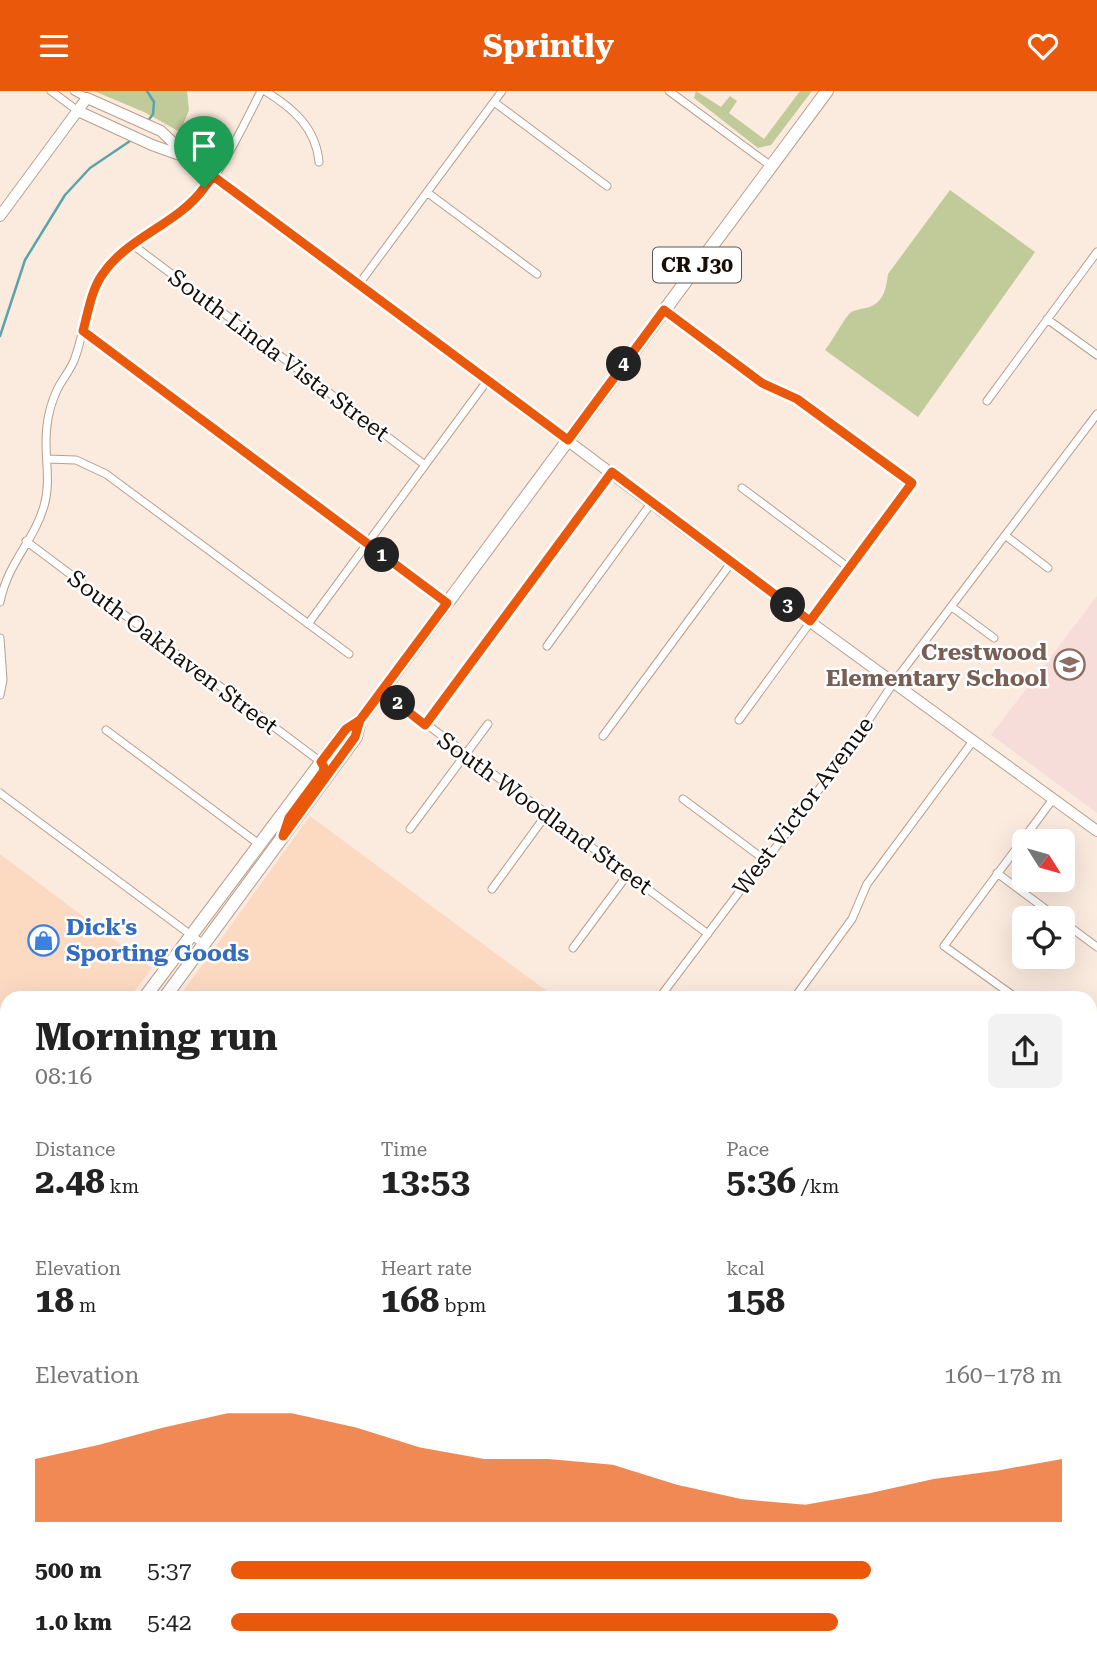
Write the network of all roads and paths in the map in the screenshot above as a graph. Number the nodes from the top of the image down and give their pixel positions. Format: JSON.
{"nodes":[{"id":1,"x":51,"y":91,"type":"edge"},
{"id":2,"x":74,"y":91,"type":"edge"},
{"id":3,"x":263,"y":91,"type":"edge"},
{"id":4,"x":502,"y":91,"type":"edge"},
{"id":5,"x":669,"y":91,"type":"edge"},
{"id":6,"x":827,"y":91,"type":"edge"},
{"id":7,"x":87,"y":98,"type":"junction"},
{"id":8,"x":494,"y":102,"type":"junction"},
{"id":9,"x":78,"y":111,"type":"junction"},
{"id":10,"x":189,"y":158,"type":"junction"},
{"id":11,"x":319,"y":162,"type":"dead end"},
{"id":12,"x":771,"y":166,"type":"junction"},
{"id":13,"x":213,"y":176,"type":"junction"},
{"id":14,"x":607,"y":186,"type":"dead end"},
{"id":15,"x":428,"y":193,"type":"junction"},
{"id":16,"x":0,"y":216,"type":"edge"},
{"id":17,"x":133,"y":245,"type":"junction"},
{"id":18,"x":1097,"y":252,"type":"edge"},
{"id":19,"x":537,"y":274,"type":"dead end"},
{"id":20,"x":359,"y":285,"type":"junction"},
{"id":21,"x":664,"y":310,"type":"junction"},
{"id":22,"x":1047,"y":319,"type":"junction"},
{"id":23,"x":83,"y":331,"type":"junction"},
{"id":24,"x":1097,"y":355,"type":"edge"},
{"id":25,"x":487,"y":380,"type":"junction"},
{"id":26,"x":987,"y":401,"type":"dead end"},
{"id":27,"x":1097,"y":414,"type":"edge"},
{"id":28,"x":568,"y":440,"type":"junction"},
{"id":29,"x":47,"y":459,"type":"junction"},
{"id":30,"x":425,"y":465,"type":"junction"},
{"id":31,"x":612,"y":472,"type":"junction"},
{"id":32,"x":741,"y":488,"type":"dead end"},
{"id":33,"x":652,"y":502,"type":"junction"},
{"id":34,"x":1006,"y":536,"type":"junction"},
{"id":35,"x":26,"y":541,"type":"junction"},
{"id":36,"x":367,"y":544,"type":"junction"},
{"id":37,"x":731,"y":563,"type":"junction"},
{"id":38,"x":849,"y":568,"type":"junction"},
{"id":39,"x":1048,"y":568,"type":"dead end"},
{"id":40,"x":0,"y":602,"type":"edge"},
{"id":41,"x":447,"y":603,"type":"junction"},
{"id":42,"x":952,"y":607,"type":"junction"},
{"id":43,"x":810,"y":621,"type":"junction"},
{"id":44,"x":308,"y":624,"type":"junction"},
{"id":45,"x":0,"y":638,"type":"edge"},
{"id":46,"x":994,"y":638,"type":"dead end"},
{"id":47,"x":0,"y":646,"type":"edge"},
{"id":48,"x":547,"y":646,"type":"dead end"},
{"id":49,"x":349,"y":654,"type":"dead end"},
{"id":50,"x":894,"y":682,"type":"junction"},
{"id":51,"x":382,"y":691,"type":"junction"},
{"id":52,"x":0,"y":695,"type":"edge"},
{"id":53,"x":360,"y":720,"type":"junction"},
{"id":54,"x":739,"y":720,"type":"dead end"},
{"id":55,"x":488,"y":724,"type":"dead end"},
{"id":56,"x":425,"y":725,"type":"junction"},
{"id":57,"x":106,"y":730,"type":"dead end"},
{"id":58,"x":603,"y":736,"type":"dead end"},
{"id":59,"x":973,"y":741,"type":"junction"},
{"id":60,"x":466,"y":754,"type":"junction"},
{"id":61,"x":321,"y":762,"type":"junction"},
{"id":62,"x":0,"y":793,"type":"edge"},
{"id":63,"x":683,"y":799,"type":"dead end"},
{"id":64,"x":1053,"y":799,"type":"junction"},
{"id":65,"x":547,"y":815,"type":"junction"},
{"id":66,"x":411,"y":828,"type":"dead end"},
{"id":67,"x":1097,"y":831,"type":"edge"},
{"id":68,"x":283,"y":836,"type":"junction"},
{"id":69,"x":259,"y":844,"type":"junction"},
{"id":70,"x":765,"y":860,"type":"junction"},
{"id":71,"x":997,"y":873,"type":"junction"},
{"id":72,"x":628,"y":874,"type":"junction"},
{"id":73,"x":492,"y":889,"type":"dead end"},
{"id":74,"x":1041,"y":906,"type":"edge"},
{"id":75,"x":1075,"y":931,"type":"edge"},
{"id":76,"x":708,"y":934,"type":"junction"},
{"id":77,"x":191,"y":935,"type":"junction"},
{"id":78,"x":203,"y":944,"type":"junction"},
{"id":79,"x":1097,"y":947,"type":"edge"},
{"id":80,"x":573,"y":948,"type":"dead end"},
{"id":81,"x":149,"y":991,"type":"edge"},
{"id":82,"x":169,"y":991,"type":"edge"},
{"id":83,"x":665,"y":991,"type":"edge"},
{"id":84,"x":799,"y":991,"type":"edge"},
{"id":85,"x":1007,"y":991,"type":"edge"}],
"edges":[{"from":1,"to":9,"type":"street"},
{"from":2,"to":7,"type":"street"},
{"from":3,"to":11,"type":"street"},
{"from":3,"to":13,"type":"street"},
{"from":4,"to":8,"type":"street"},
{"from":5,"to":12,"type":"street"},
{"from":6,"to":12,"type":"main road","number":"CR J30"},
{"from":7,"to":9,"type":"street"},
{"from":7,"to":10,"type":"street"},
{"from":8,"to":14,"type":"street"},
{"from":8,"to":15,"type":"street"},
{"from":9,"to":10,"type":"street"},
{"from":9,"to":16,"type":"street"},
{"from":10,"to":13,"type":"street"},
{"from":12,"to":21,"type":"main road","number":"CR J30"},
{"from":13,"to":17,"type":"street"},
{"from":13,"to":20,"type":"street"},
{"from":15,"to":19,"type":"street"},
{"from":15,"to":20,"type":"street"},
{"from":17,"to":23,"type":"street"},
{"from":17,"to":30,"type":"street","name":"South Linda Vista Street"},
{"from":18,"to":22,"type":"street"},
{"from":20,"to":25,"type":"street"},
{"from":21,"to":28,"type":"main road","number":"CR J30"},
{"from":21,"to":38,"type":"street"},
{"from":22,"to":24,"type":"street"},
{"from":22,"to":26,"type":"street"},
{"from":23,"to":29,"type":"street"},
{"from":23,"to":36,"type":"street"},
{"from":25,"to":28,"type":"street"},
{"from":25,"to":30,"type":"street"},
{"from":27,"to":34,"type":"street","name":"West Victor Avenue"},
{"from":28,"to":31,"type":"street"},
{"from":28,"to":41,"type":"main road","number":"CR J30"},
{"from":29,"to":35,"type":"street"},
{"from":29,"to":44,"type":"street"},
{"from":30,"to":36,"type":"street"},
{"from":31,"to":33,"type":"street"},
{"from":31,"to":56,"type":"street"},
{"from":32,"to":38,"type":"street"},
{"from":33,"to":37,"type":"street"},
{"from":33,"to":48,"type":"street"},
{"from":34,"to":39,"type":"street"},
{"from":34,"to":42,"type":"street","name":"West Victor Avenue"},
{"from":35,"to":40,"type":"street"},
{"from":35,"to":61,"type":"street","name":"South Oakhaven Street"},
{"from":36,"to":41,"type":"street"},
{"from":36,"to":44,"type":"street"},
{"from":37,"to":43,"type":"street"},
{"from":37,"to":58,"type":"street"},
{"from":38,"to":43,"type":"street"},
{"from":41,"to":51,"type":"main road","number":"CR J30"},
{"from":42,"to":46,"type":"street"},
{"from":42,"to":50,"type":"street","name":"West Victor Avenue"},
{"from":43,"to":50,"type":"street"},
{"from":43,"to":54,"type":"street"},
{"from":44,"to":49,"type":"street"},
{"from":45,"to":47,"type":"street"},
{"from":47,"to":52,"type":"street"},
{"from":50,"to":59,"type":"street"},
{"from":50,"to":70,"type":"street","name":"West Victor Avenue"},
{"from":51,"to":53,"type":"main road","number":"CR J30"},
{"from":51,"to":56,"type":"street","name":"South Woodland Street"},
{"from":53,"to":61,"type":"main road","number":"CR J30"},
{"from":53,"to":68,"type":"main road","number":"CR J30"},
{"from":55,"to":60,"type":"street"},
{"from":56,"to":60,"type":"street","name":"South Woodland Street"},
{"from":57,"to":69,"type":"street"},
{"from":59,"to":64,"type":"street"},
{"from":59,"to":84,"type":"street"},
{"from":60,"to":65,"type":"street","name":"South Woodland Street"},
{"from":60,"to":66,"type":"street"},
{"from":61,"to":68,"type":"main road"},
{"from":61,"to":69,"type":"main road","number":"CR J30"},
{"from":62,"to":77,"type":"street"},
{"from":63,"to":70,"type":"street"},
{"from":64,"to":67,"type":"street"},
{"from":64,"to":71,"type":"street"},
{"from":65,"to":72,"type":"street","name":"South Woodland Street"},
{"from":65,"to":73,"type":"street"},
{"from":68,"to":78,"type":"main road","number":"CR J30"},
{"from":69,"to":77,"type":"main road","number":"CR J30"},
{"from":70,"to":76,"type":"street","name":"West Victor Avenue"},
{"from":71,"to":74,"type":"street"},
{"from":71,"to":85,"type":"street"},
{"from":72,"to":76,"type":"street","name":"South Woodland Street"},
{"from":72,"to":80,"type":"street"},
{"from":75,"to":79,"type":"street"},
{"from":76,"to":83,"type":"street","name":"West Victor Avenue"},
{"from":77,"to":78,"type":"street"},
{"from":77,"to":81,"type":"main road","number":"CR J30"},
{"from":78,"to":82,"type":"main road","number":"CR J30"}]}
